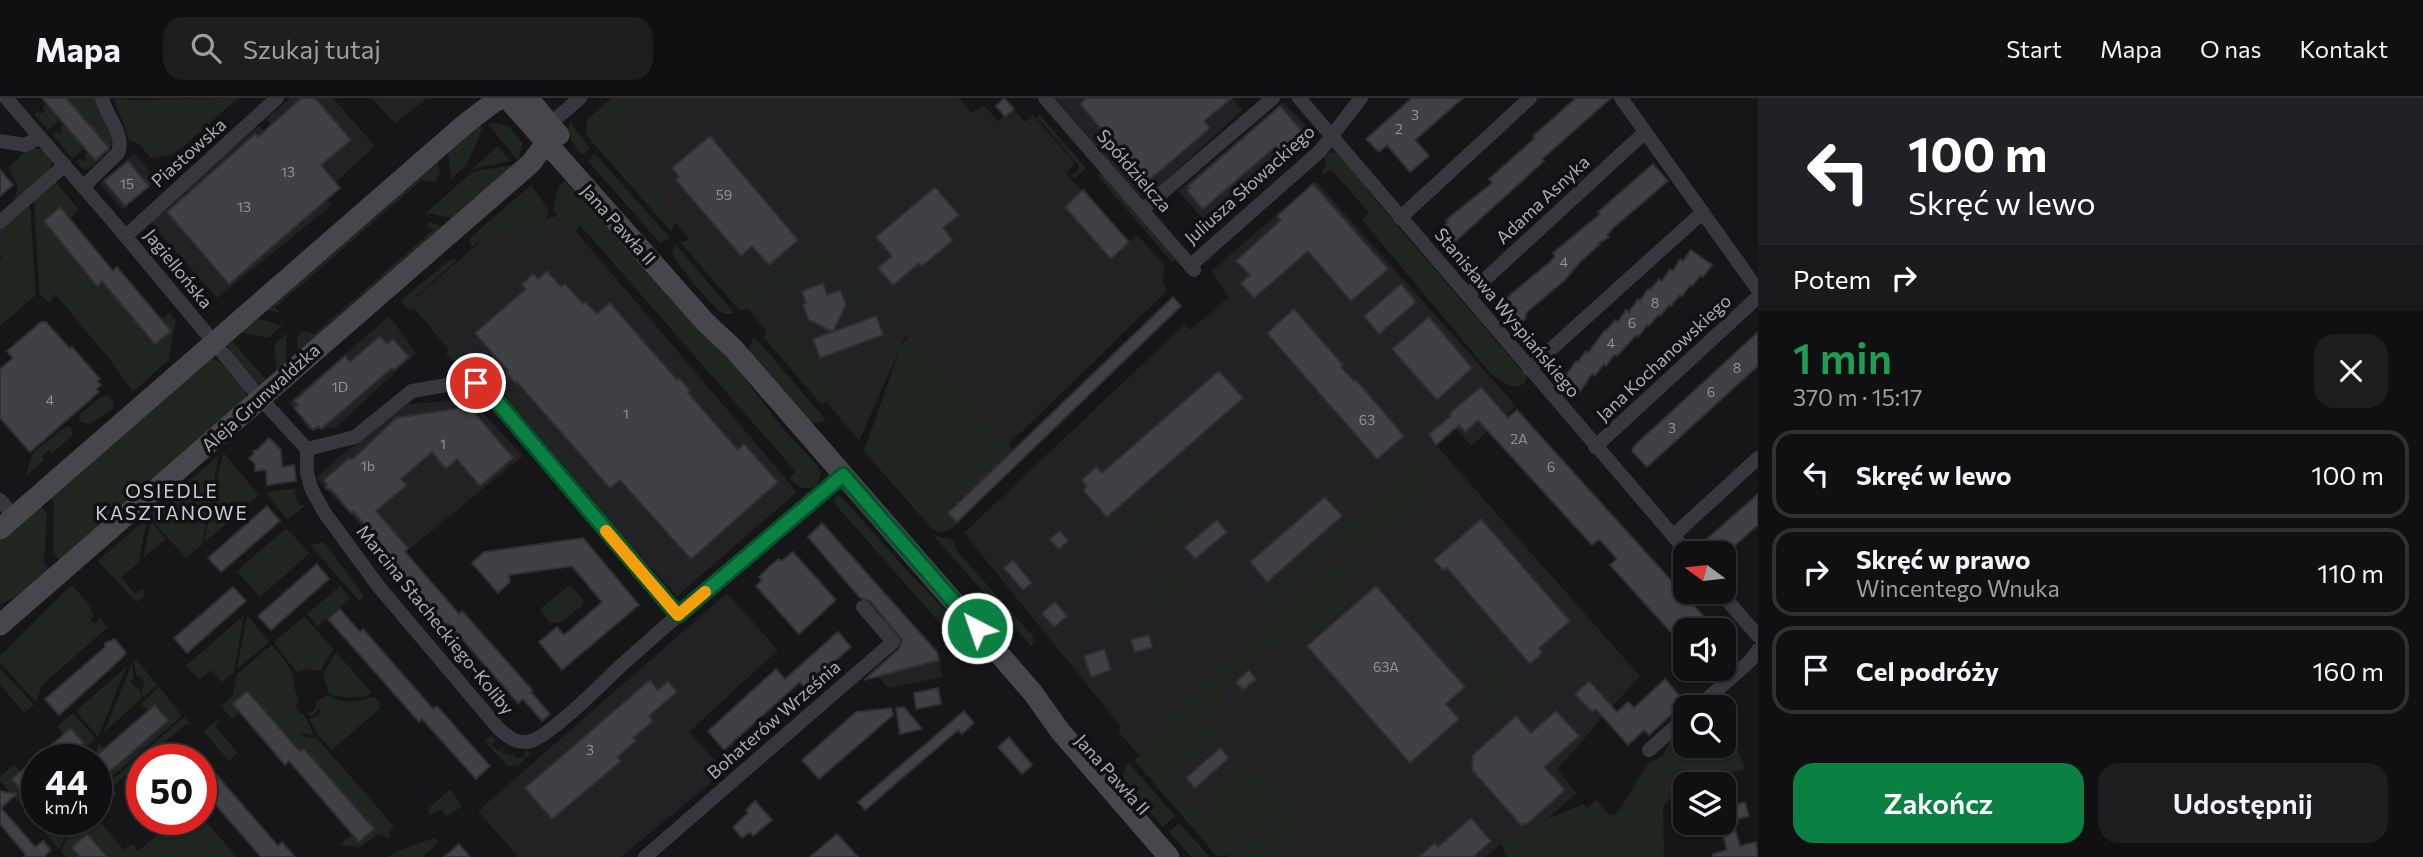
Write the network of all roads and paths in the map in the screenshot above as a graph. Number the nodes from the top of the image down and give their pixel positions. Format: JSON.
{"nodes":[{"id":1,"x":6,"y":98,"type":"edge"},
{"id":2,"x":102,"y":98,"type":"edge"},
{"id":3,"x":277,"y":98,"type":"edge"},
{"id":4,"x":479,"y":98,"type":"edge"},
{"id":5,"x":505,"y":98,"type":"edge"},
{"id":6,"x":580,"y":98,"type":"edge"},
{"id":7,"x":1045,"y":98,"type":"edge"},
{"id":8,"x":1273,"y":98,"type":"edge"},
{"id":9,"x":1299,"y":98,"type":"edge"},
{"id":10,"x":1361,"y":98,"type":"edge"},
{"id":11,"x":1530,"y":98,"type":"edge"},
{"id":12,"x":1621,"y":98,"type":"edge"},
{"id":13,"x":528,"y":99,"type":"edge"},
{"id":14,"x":464,"y":125,"type":"junction"},
{"id":15,"x":548,"y":133,"type":"junction"},
{"id":16,"x":1644,"y":133,"type":"junction"},
{"id":17,"x":40,"y":136,"type":"junction"},
{"id":18,"x":1332,"y":136,"type":"junction"},
{"id":19,"x":0,"y":141,"type":"edge"},
{"id":20,"x":65,"y":165,"type":"junction"},
{"id":21,"x":522,"y":171,"type":"junction"},
{"id":22,"x":581,"y":183,"type":"junction"},
{"id":23,"x":83,"y":187,"type":"junction"},
{"id":24,"x":1142,"y":210,"type":"junction"},
{"id":25,"x":1703,"y":212,"type":"junction"},
{"id":26,"x":1400,"y":218,"type":"junction"},
{"id":27,"x":0,"y":222,"type":"edge"},
{"id":28,"x":126,"y":236,"type":"junction"},
{"id":29,"x":1192,"y":268,"type":"joint"},
{"id":30,"x":1758,"y":290,"type":"edge"},
{"id":31,"x":1468,"y":295,"type":"junction"},
{"id":32,"x":1758,"y":298,"type":"edge"},
{"id":33,"x":214,"y":343,"type":"junction"},
{"id":34,"x":733,"y":348,"type":"junction"},
{"id":35,"x":1530,"y":369,"type":"junction"},
{"id":36,"x":261,"y":399,"type":"junction"},
{"id":37,"x":1595,"y":447,"type":"junction"},
{"id":38,"x":307,"y":449,"type":"junction"},
{"id":39,"x":1758,"y":457,"type":"edge"},
{"id":40,"x":837,"y":480,"type":"junction"},
{"id":41,"x":0,"y":500,"type":"edge"},
{"id":42,"x":7,"y":523,"type":"edge"},
{"id":43,"x":1673,"y":536,"type":"junction"},
{"id":44,"x":1677,"y":541,"type":"edge"},
{"id":45,"x":26,"y":602,"type":"junction"},
{"id":46,"x":1730,"y":604,"type":"edge"},
{"id":47,"x":863,"y":607,"type":"dead end"},
{"id":48,"x":0,"y":610,"type":"edge"},
{"id":49,"x":678,"y":615,"type":"junction"},
{"id":50,"x":0,"y":625,"type":"edge"},
{"id":51,"x":1758,"y":636,"type":"edge"},
{"id":52,"x":1758,"y":650,"type":"edge"},
{"id":53,"x":1712,"y":695,"type":"edge"},
{"id":54,"x":1035,"y":696,"type":"junction"},
{"id":55,"x":1673,"y":729,"type":"edge"},
{"id":56,"x":1649,"y":750,"type":"dead end"},
{"id":57,"x":645,"y":857,"type":"edge"},
{"id":58,"x":1169,"y":857,"type":"edge"},
{"id":59,"x":1185,"y":857,"type":"edge"}],
"edges":[{"from":1,"to":17,"type":"street","name":"Jagiellońska"},
{"from":2,"to":23,"type":"street"},
{"from":3,"to":28,"type":"street","name":"Piastowska"},
{"from":4,"to":14,"type":"main road"},
{"from":5,"to":14,"type":"main road"},
{"from":5,"to":15,"type":"main road","name":"Jana Pawła II"},
{"from":6,"to":15,"type":"street"},
{"from":7,"to":24,"type":"street","name":"Spółdzielcza"},
{"from":8,"to":24,"type":"street"},
{"from":9,"to":18,"type":"street","name":"Stanisława Wyspiańskiego"},
{"from":10,"to":18,"type":"street","name":"Juliusza Słowackiego"},
{"from":11,"to":26,"type":"street"},
{"from":12,"to":16,"type":"street"},
{"from":13,"to":15,"type":"main road","name":"Jana Pawła II"},
{"from":14,"to":33,"type":"main road"},
{"from":15,"to":21,"type":"main road","name":"Aleja Grunwaldzka"},
{"from":15,"to":22,"type":"main road","name":"Jana Pawła II"},
{"from":15,"to":34,"type":"main road","name":"Jana Pawła II"},
{"from":16,"to":25,"type":"street"},
{"from":16,"to":31,"type":"street","name":"Adama Asnyka"},
{"from":17,"to":19,"type":"street"},
{"from":17,"to":20,"type":"street","name":"Jagiellońska"},
{"from":18,"to":26,"type":"street","name":"Stanisława Wyspiańskiego"},
{"from":18,"to":29,"type":"street","name":"Juliusza Słowackiego"},
{"from":20,"to":23,"type":"street","name":"Jagiellońska"},
{"from":20,"to":27,"type":"street"},
{"from":21,"to":22,"type":"main road"},
{"from":21,"to":36,"type":"main road","name":"Aleja Grunwaldzka"},
{"from":22,"to":34,"type":"main road","name":"Jana Pawła II"},
{"from":23,"to":28,"type":"street","name":"Jagiellońska"},
{"from":24,"to":29,"type":"street","name":"Spółdzielcza"},
{"from":25,"to":30,"type":"street"},
{"from":25,"to":35,"type":"street"},
{"from":26,"to":31,"type":"street","name":"Stanisława Wyspiańskiego"},
{"from":28,"to":33,"type":"street","name":"Jagiellońska"},
{"from":31,"to":35,"type":"street","name":"Stanisława Wyspiańskiego"},
{"from":32,"to":37,"type":"street","name":"Jana Kochanowskiego"},
{"from":33,"to":36,"type":"street","name":"Jagiellońska"},
{"from":33,"to":42,"type":"main road"},
{"from":34,"to":40,"type":"main road","name":"Jana Pawła II"},
{"from":35,"to":37,"type":"street","name":"Stanisława Wyspiańskiego"},
{"from":36,"to":38,"type":"street","name":"Jagiellońska"},
{"from":36,"to":45,"type":"main road","name":"Aleja Grunwaldzka"},
{"from":37,"to":43,"type":"street","name":"Stanisława Wyspiańskiego"},
{"from":38,"to":49,"type":"street"},
{"from":38,"to":49,"type":"street","name":"Marcina Stacheckiego-Koliby"},
{"from":39,"to":43,"type":"street"},
{"from":40,"to":49,"type":"street","name":"Marcina Stacheckiego-Koliby"},
{"from":40,"to":54,"type":"main road","name":"Jana Pawła II"},
{"from":41,"to":42,"type":"street"},
{"from":43,"to":44,"type":"street","name":"Stanisława Wyspiańskiego"},
{"from":45,"to":48,"type":"main road"},
{"from":45,"to":50,"type":"main road","name":"Aleja Grunwaldzka"},
{"from":46,"to":51,"type":"street"},
{"from":47,"to":57,"type":"street","name":"Bohaterów Września"},
{"from":52,"to":53,"type":"street"},
{"from":54,"to":58,"type":"main road","name":"Jana Pawła II"},
{"from":54,"to":59,"type":"main road","name":"Jana Pawła II"},
{"from":55,"to":56,"type":"street"}]}
